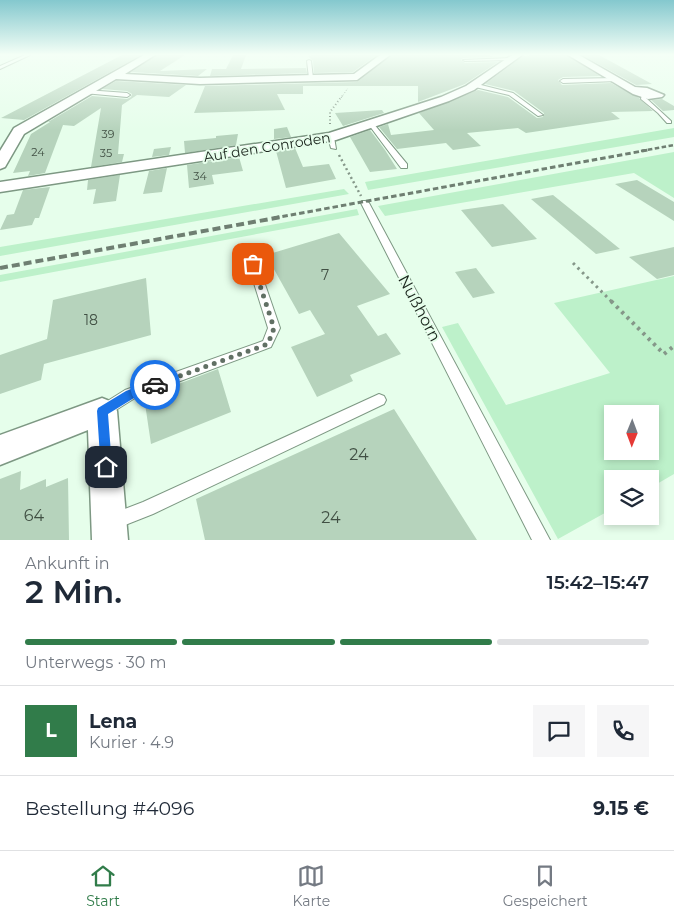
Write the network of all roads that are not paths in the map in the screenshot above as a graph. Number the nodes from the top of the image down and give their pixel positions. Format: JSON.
{"nodes":[{"id":1,"x":107,"y":80,"type":"edge"},
{"id":2,"x":186,"y":80,"type":"edge"},
{"id":3,"x":230,"y":80,"type":"edge"},
{"id":4,"x":481,"y":80,"type":"edge"},
{"id":5,"x":605,"y":80,"type":"edge"},
{"id":6,"x":615,"y":80,"type":"edge"},
{"id":7,"x":563,"y":81,"type":"dead end"},
{"id":8,"x":473,"y":86,"type":"junction"},
{"id":9,"x":86,"y":92,"type":"junction"},
{"id":10,"x":641,"y":93,"type":"joint"},
{"id":11,"x":127,"y":95,"type":"dead end"},
{"id":12,"x":540,"y":115,"type":"dead end"},
{"id":13,"x":669,"y":122,"type":"dead end"},
{"id":14,"x":371,"y":124,"type":"junction"},
{"id":15,"x":0,"y":164,"type":"edge"},
{"id":16,"x":404,"y":166,"type":"dead end"},
{"id":17,"x":0,"y":187,"type":"edge"},
{"id":18,"x":365,"y":203,"type":"road end"},
{"id":19,"x":253,"y":264,"type":"dead end"},
{"id":20,"x":379,"y":400,"type":"dead end"},
{"id":21,"x":102,"y":411,"type":"junction"},
{"id":22,"x":0,"y":450,"type":"edge"},
{"id":23,"x":110,"y":532,"type":"edge"},
{"id":24,"x":541,"y":540,"type":"edge"}],
"edges":[{"from":1,"to":9,"type":"street"},
{"from":2,"to":3,"type":"street"},
{"from":4,"to":8,"type":"street","name":"Auf den Conroden"},
{"from":5,"to":7,"type":"lane"},
{"from":6,"to":10,"type":"street"},
{"from":8,"to":12,"type":"lane"},
{"from":8,"to":14,"type":"street","name":"Auf den Conroden"},
{"from":9,"to":11,"type":"lane"},
{"from":9,"to":15,"type":"street"},
{"from":10,"to":13,"type":"lane"},
{"from":14,"to":16,"type":"lane"},
{"from":14,"to":17,"type":"street","name":"Auf den Conroden"},
{"from":18,"to":24,"type":"lane","name":"Nußhorn"},
{"from":19,"to":21,"type":"lane"},
{"from":20,"to":23,"type":"lane"},
{"from":21,"to":22,"type":"street"},
{"from":21,"to":23,"type":"street"}]}
